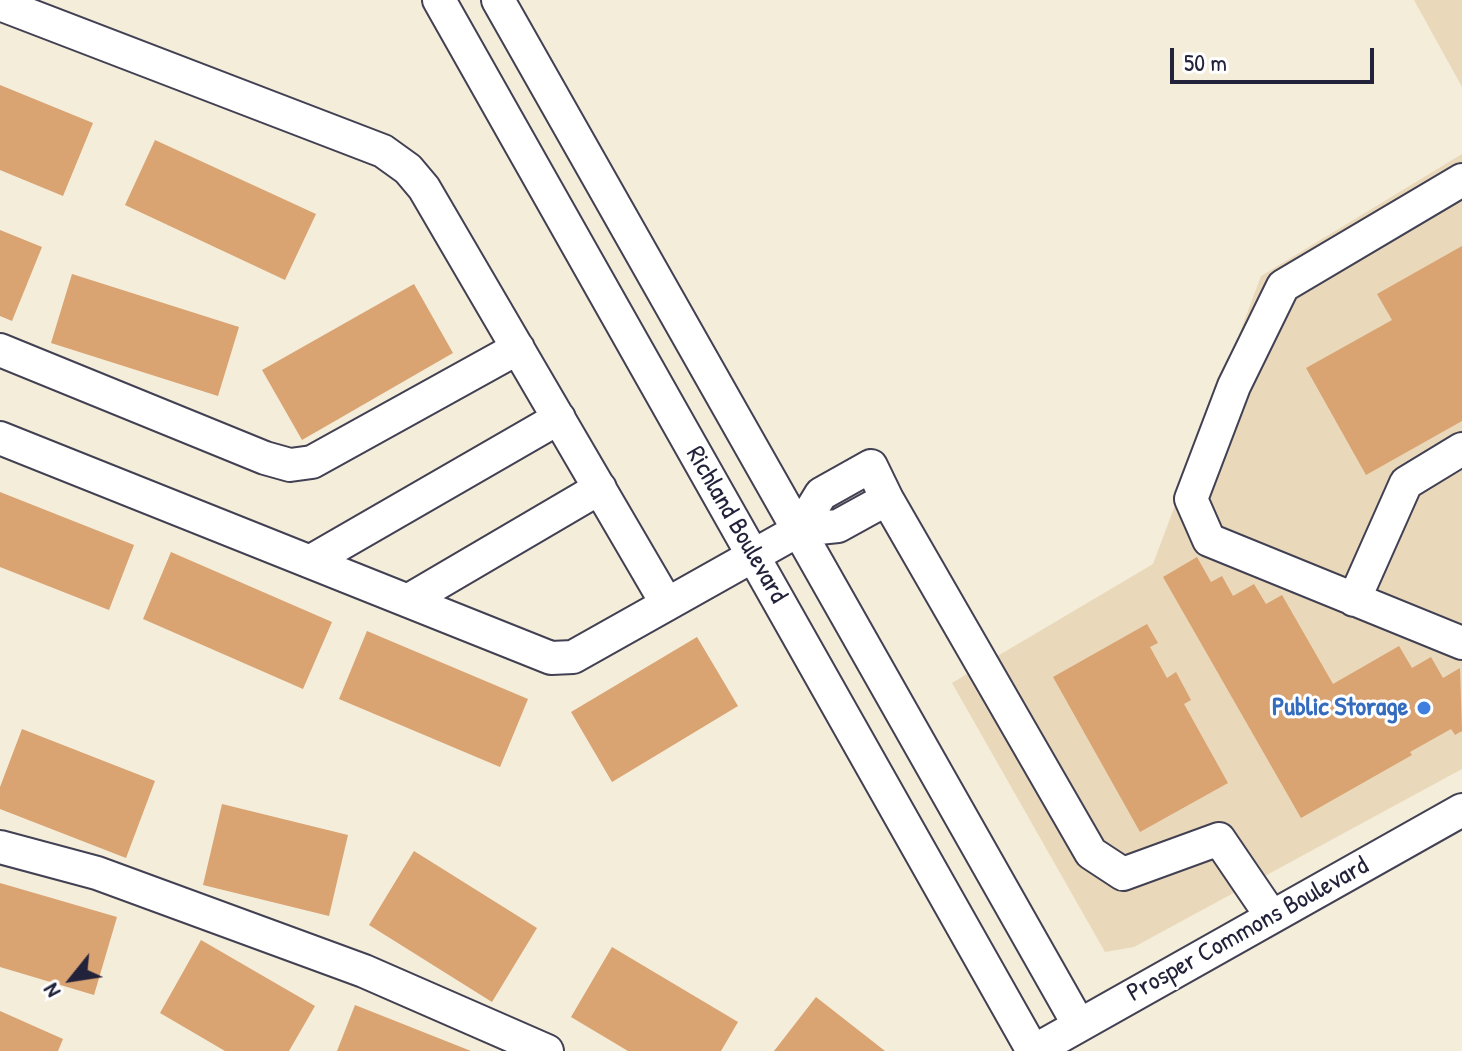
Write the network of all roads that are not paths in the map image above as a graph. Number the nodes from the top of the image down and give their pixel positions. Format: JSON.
{"nodes":[{"id":1,"x":439,"y":0,"type":"edge"},
{"id":2,"x":498,"y":0,"type":"edge"},
{"id":3,"x":0,"y":4,"type":"edge"},
{"id":4,"x":1462,"y":180,"type":"edge"},
{"id":5,"x":518,"y":348,"type":"junction"},
{"id":6,"x":0,"y":350,"type":"edge"},
{"id":7,"x":559,"y":418,"type":"junction"},
{"id":8,"x":0,"y":438,"type":"edge"},
{"id":9,"x":1462,"y":449,"type":"edge"},
{"id":10,"x":600,"y":488,"type":"junction"},
{"id":11,"x":887,"y":499,"type":"junction"},
{"id":12,"x":799,"y":530,"type":"junction"},
{"id":13,"x":754,"y":557,"type":"junction"},
{"id":14,"x":311,"y":561,"type":"junction"},
{"id":15,"x":409,"y":600,"type":"junction"},
{"id":16,"x":1354,"y":600,"type":"junction"},
{"id":17,"x":667,"y":604,"type":"junction"},
{"id":18,"x":1462,"y":643,"type":"edge"},
{"id":19,"x":1462,"y":810,"type":"edge"},
{"id":20,"x":0,"y":847,"type":"edge"},
{"id":21,"x":1272,"y":917,"type":"junction"},
{"id":22,"x":1079,"y":1025,"type":"junction"},
{"id":23,"x":547,"y":1051,"type":"edge"},
{"id":24,"x":1034,"y":1051,"type":"edge"}],
"edges":[{"from":1,"to":13,"type":"street","name":"Richland Boulevard"},
{"from":2,"to":12,"type":"street","name":"Richland Boulevard"},
{"from":3,"to":5,"type":"street"},
{"from":4,"to":16,"type":"street"},
{"from":5,"to":6,"type":"street"},
{"from":5,"to":7,"type":"street"},
{"from":7,"to":10,"type":"street"},
{"from":7,"to":14,"type":"street"},
{"from":8,"to":14,"type":"street"},
{"from":9,"to":16,"type":"street"},
{"from":10,"to":15,"type":"street"},
{"from":10,"to":17,"type":"street"},
{"from":11,"to":12,"type":"street"},
{"from":11,"to":12,"type":"street"},
{"from":11,"to":21,"type":"street"},
{"from":12,"to":13,"type":"street"},
{"from":12,"to":22,"type":"street","name":"Richland Boulevard"},
{"from":13,"to":17,"type":"street"},
{"from":13,"to":24,"type":"street","name":"Richland Boulevard"},
{"from":14,"to":15,"type":"street"},
{"from":15,"to":17,"type":"street"},
{"from":16,"to":18,"type":"street"},
{"from":19,"to":21,"type":"street","name":"Prosper Commons Boulevard"},
{"from":20,"to":23,"type":"street"},
{"from":21,"to":22,"type":"street","name":"Prosper Commons Boulevard"},
{"from":22,"to":24,"type":"street","name":"Prosper Commons Boulevard"}]}
